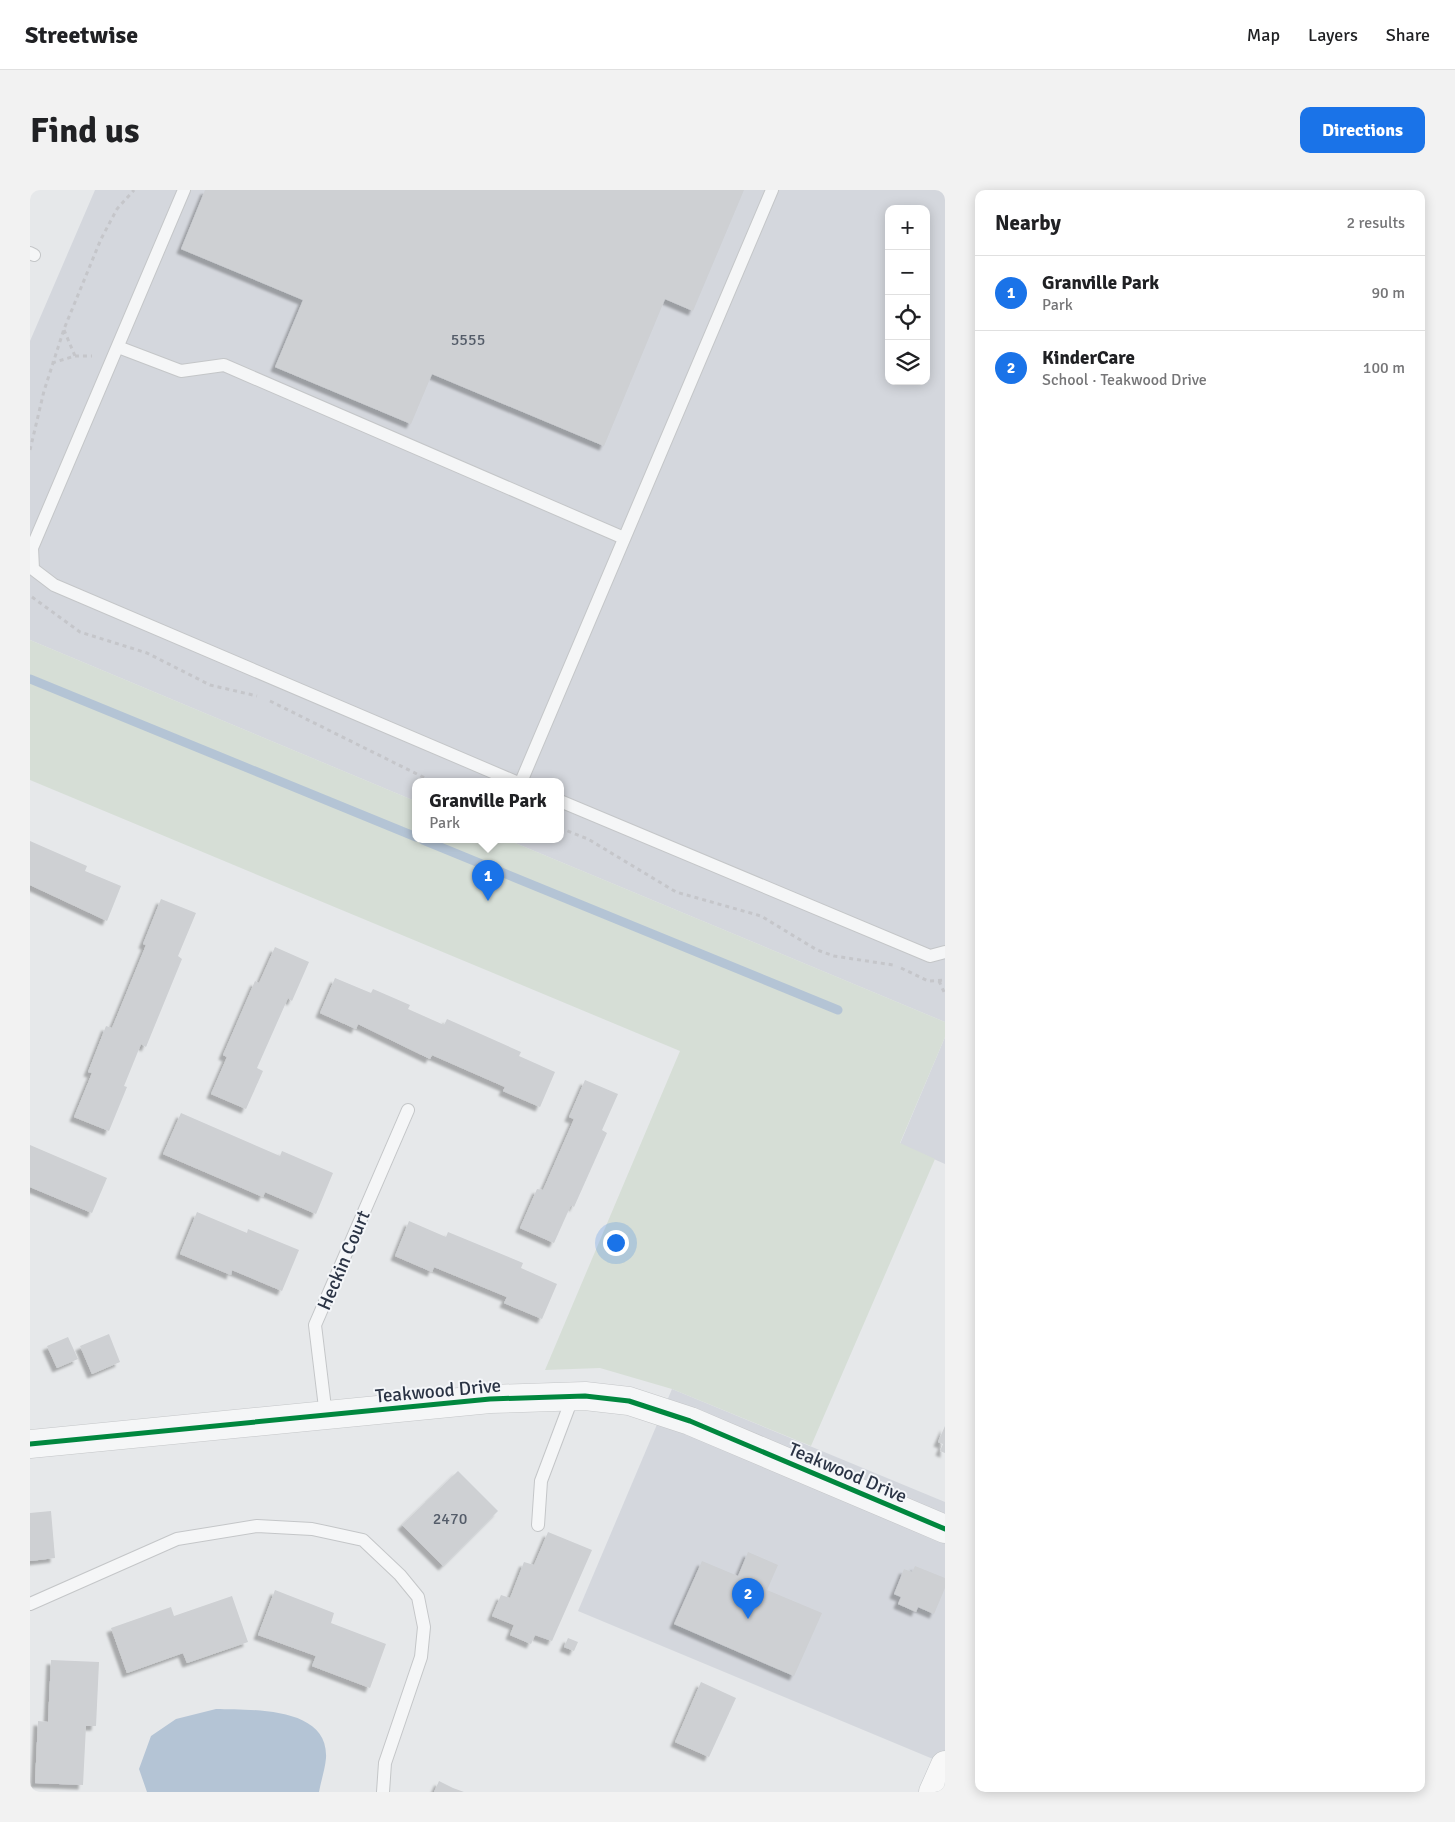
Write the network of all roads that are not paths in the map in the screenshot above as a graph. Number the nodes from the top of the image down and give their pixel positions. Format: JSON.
{"nodes":[{"id":1,"x":184,"y":190,"type":"edge"},
{"id":2,"x":772,"y":190,"type":"edge"},
{"id":3,"x":118,"y":347,"type":"junction"},
{"id":4,"x":624,"y":538,"type":"junction"},
{"id":5,"x":507,"y":778,"type":"edge"},
{"id":6,"x":523,"y":778,"type":"edge"},
{"id":7,"x":564,"y":803,"type":"edge"},
{"id":8,"x":945,"y":952,"type":"edge"},
{"id":9,"x":408,"y":1110,"type":"dead end"},
{"id":10,"x":574,"y":1396,"type":"junction"},
{"id":11,"x":326,"y":1416,"type":"junction"},
{"id":12,"x":30,"y":1444,"type":"edge"},
{"id":13,"x":538,"y":1525,"type":"dead end"},
{"id":14,"x":945,"y":1529,"type":"edge"},
{"id":15,"x":30,"y":1604,"type":"edge"},
{"id":16,"x":945,"y":1765,"type":"edge"},
{"id":17,"x":383,"y":1792,"type":"edge"},
{"id":18,"x":933,"y":1792,"type":"edge"}],
"edges":[{"from":1,"to":3,"type":"lane"},
{"from":2,"to":4,"type":"lane"},
{"from":3,"to":4,"type":"lane"},
{"from":3,"to":5,"type":"lane"},
{"from":4,"to":6,"type":"lane"},
{"from":7,"to":8,"type":"lane"},
{"from":9,"to":11,"type":"lane","name":"Heckin Court"},
{"from":10,"to":11,"type":"street","name":"Teakwood Drive"},
{"from":10,"to":13,"type":"lane"},
{"from":10,"to":14,"type":"street","name":"Teakwood Drive"},
{"from":11,"to":12,"type":"street","name":"Teakwood Drive"},
{"from":15,"to":17,"type":"lane"},
{"from":16,"to":18,"type":"main road"}]}
